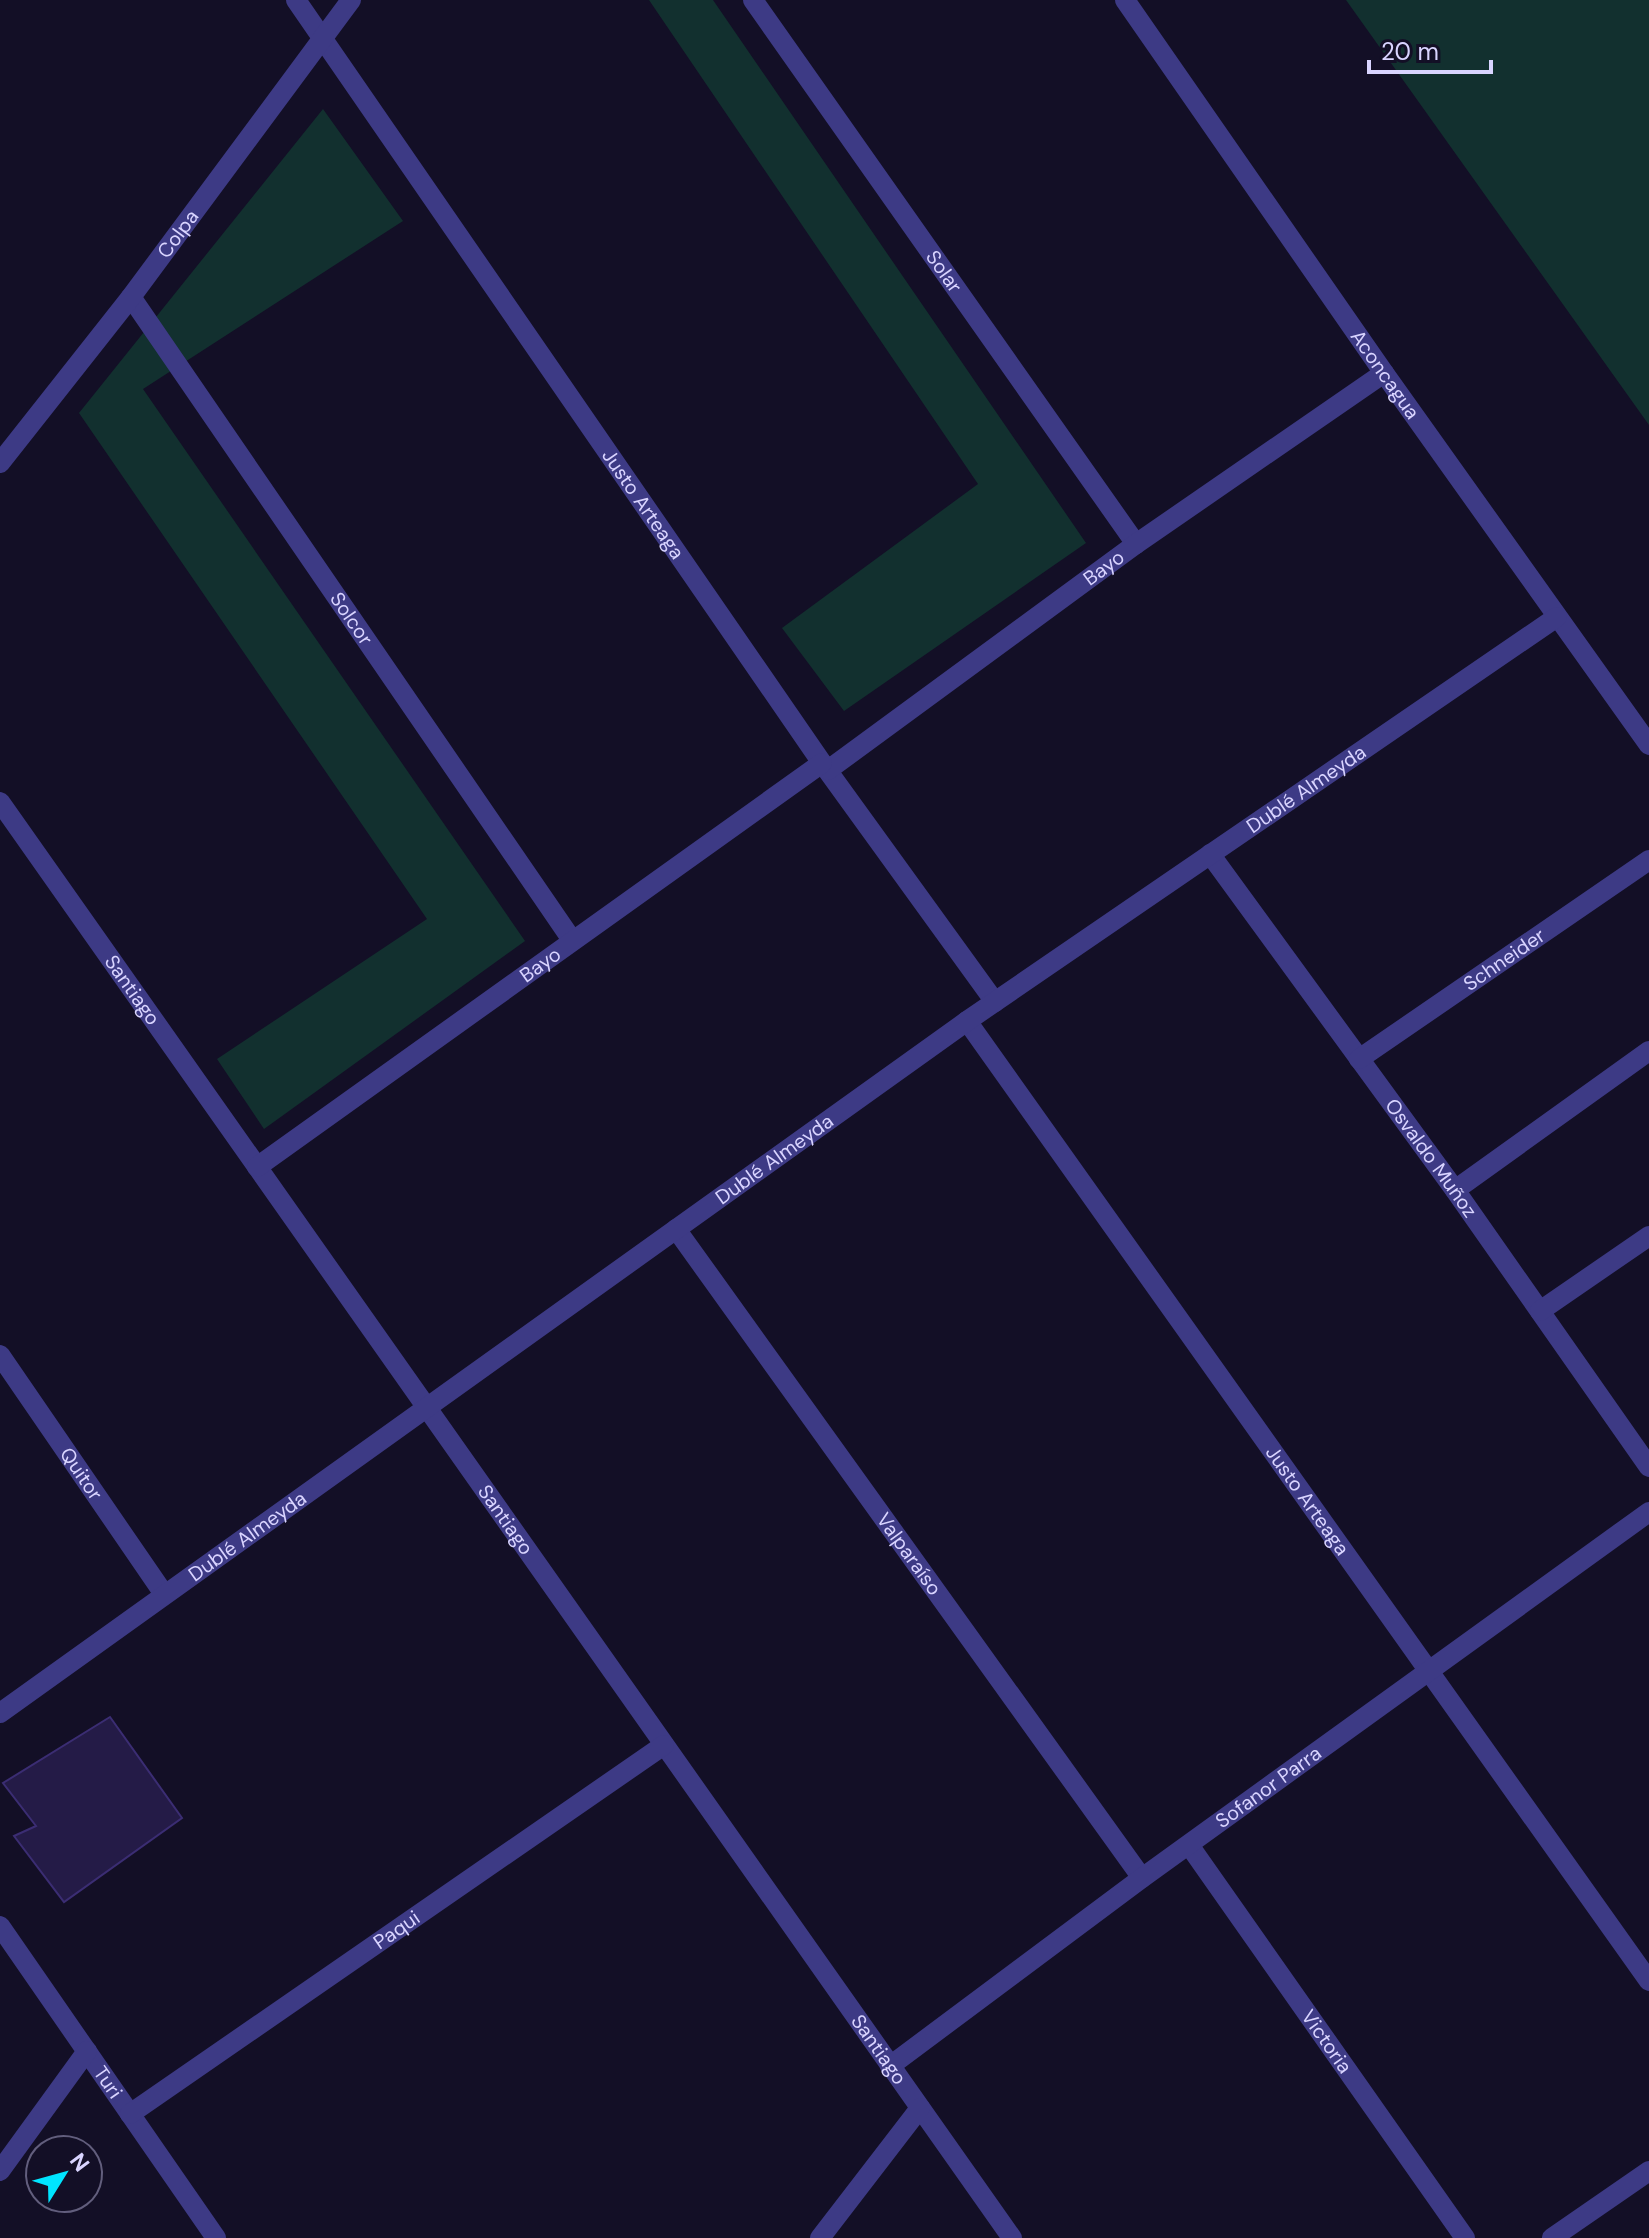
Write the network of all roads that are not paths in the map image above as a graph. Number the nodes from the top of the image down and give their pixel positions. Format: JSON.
{"nodes":[{"id":1,"x":296,"y":0,"type":"edge"},
{"id":2,"x":351,"y":0,"type":"edge"},
{"id":3,"x":753,"y":0,"type":"edge"},
{"id":4,"x":1125,"y":0,"type":"edge"},
{"id":5,"x":323,"y":38,"type":"junction"},
{"id":6,"x":131,"y":297,"type":"junction"},
{"id":7,"x":1384,"y":373,"type":"junction"},
{"id":8,"x":0,"y":463,"type":"edge"},
{"id":9,"x":1136,"y":544,"type":"junction"},
{"id":10,"x":1557,"y":617,"type":"junction"},
{"id":11,"x":1649,"y":745,"type":"edge"},
{"id":12,"x":825,"y":766,"type":"junction"},
{"id":13,"x":0,"y":802,"type":"edge"},
{"id":14,"x":1210,"y":854,"type":"junction"},
{"id":15,"x":1649,"y":860,"type":"edge"},
{"id":16,"x":572,"y":940,"type":"junction"},
{"id":17,"x":995,"y":1002,"type":"junction"},
{"id":18,"x":967,"y":1021,"type":"junction"},
{"id":19,"x":1649,"y":1051,"type":"edge"},
{"id":20,"x":1359,"y":1059,"type":"junction"},
{"id":21,"x":257,"y":1167,"type":"junction"},
{"id":22,"x":1455,"y":1190,"type":"junction"},
{"id":23,"x":676,"y":1229,"type":"junction"},
{"id":24,"x":1649,"y":1236,"type":"edge"},
{"id":25,"x":1540,"y":1311,"type":"junction"},
{"id":26,"x":0,"y":1355,"type":"edge"},
{"id":27,"x":427,"y":1409,"type":"junction"},
{"id":28,"x":1649,"y":1467,"type":"edge"},
{"id":29,"x":1649,"y":1512,"type":"edge"},
{"id":30,"x":164,"y":1594,"type":"junction"},
{"id":31,"x":1431,"y":1671,"type":"junction"},
{"id":32,"x":0,"y":1713,"type":"edge"},
{"id":33,"x":664,"y":1745,"type":"junction"},
{"id":34,"x":1189,"y":1845,"type":"junction"},
{"id":35,"x":1142,"y":1878,"type":"junction"},
{"id":36,"x":0,"y":1926,"type":"edge"},
{"id":37,"x":1649,"y":1981,"type":"edge"},
{"id":38,"x":87,"y":2051,"type":"junction"},
{"id":39,"x":890,"y":2066,"type":"junction"},
{"id":40,"x":920,"y":2108,"type":"junction"},
{"id":41,"x":130,"y":2114,"type":"junction"},
{"id":42,"x":0,"y":2171,"type":"edge"},
{"id":43,"x":1649,"y":2171,"type":"edge"},
{"id":44,"x":216,"y":2238,"type":"edge"},
{"id":45,"x":820,"y":2238,"type":"edge"},
{"id":46,"x":1012,"y":2238,"type":"edge"},
{"id":47,"x":1465,"y":2238,"type":"edge"},
{"id":48,"x":1552,"y":2238,"type":"edge"}],
"edges":[{"from":1,"to":5,"type":"street","name":"Justo Arteaga"},
{"from":2,"to":5,"type":"street","name":"Colpa"},
{"from":3,"to":9,"type":"street","name":"Solar"},
{"from":4,"to":7,"type":"street","name":"Aconcagua"},
{"from":5,"to":6,"type":"street","name":"Colpa"},
{"from":5,"to":12,"type":"street","name":"Justo Arteaga"},
{"from":6,"to":8,"type":"street","name":"Colpa"},
{"from":6,"to":16,"type":"street","name":"Solcor"},
{"from":7,"to":9,"type":"street","name":"Bayo"},
{"from":7,"to":10,"type":"street","name":"Aconcagua"},
{"from":9,"to":12,"type":"street","name":"Bayo"},
{"from":10,"to":11,"type":"street","name":"Aconcagua"},
{"from":10,"to":14,"type":"street","name":"Dublé Almeyda"},
{"from":12,"to":16,"type":"street","name":"Bayo"},
{"from":12,"to":17,"type":"street","name":"Justo Arteaga"},
{"from":13,"to":21,"type":"street","name":"Santiago"},
{"from":14,"to":17,"type":"street","name":"Dublé Almeyda"},
{"from":14,"to":20,"type":"street","name":"Osvaldo Muñoz"},
{"from":15,"to":20,"type":"street","name":"Schneider"},
{"from":16,"to":21,"type":"street","name":"Bayo"},
{"from":17,"to":18,"type":"street","name":"Dublé Almeyda"},
{"from":18,"to":23,"type":"street","name":"Dublé Almeyda"},
{"from":18,"to":31,"type":"street","name":"Justo Arteaga"},
{"from":19,"to":22,"type":"street"},
{"from":20,"to":22,"type":"street","name":"Osvaldo Muñoz"},
{"from":21,"to":27,"type":"street","name":"Santiago"},
{"from":22,"to":25,"type":"street","name":"Osvaldo Muñoz"},
{"from":23,"to":27,"type":"street","name":"Dublé Almeyda"},
{"from":23,"to":35,"type":"street","name":"Valparaíso"},
{"from":24,"to":25,"type":"street"},
{"from":25,"to":28,"type":"street","name":"Osvaldo Muñoz"},
{"from":26,"to":30,"type":"street","name":"Quitor"},
{"from":27,"to":30,"type":"street","name":"Dublé Almeyda"},
{"from":27,"to":33,"type":"street","name":"Santiago"},
{"from":29,"to":31,"type":"street","name":"Sofanor Parra"},
{"from":30,"to":32,"type":"street","name":"Dublé Almeyda"},
{"from":31,"to":34,"type":"street","name":"Sofanor Parra"},
{"from":31,"to":37,"type":"street","name":"Justo Arteaga"},
{"from":33,"to":39,"type":"street","name":"Santiago"},
{"from":33,"to":41,"type":"street","name":"Paqui"},
{"from":34,"to":35,"type":"street","name":"Sofanor Parra"},
{"from":34,"to":47,"type":"street","name":"Victoria"},
{"from":35,"to":39,"type":"street","name":"Sofanor Parra"},
{"from":36,"to":38,"type":"street","name":"Turi"},
{"from":38,"to":41,"type":"street","name":"Turi"},
{"from":38,"to":42,"type":"street"},
{"from":39,"to":40,"type":"street","name":"Santiago"},
{"from":40,"to":45,"type":"street"},
{"from":40,"to":46,"type":"street","name":"Santiago"},
{"from":41,"to":44,"type":"street","name":"Turi"},
{"from":43,"to":48,"type":"street"}]}
